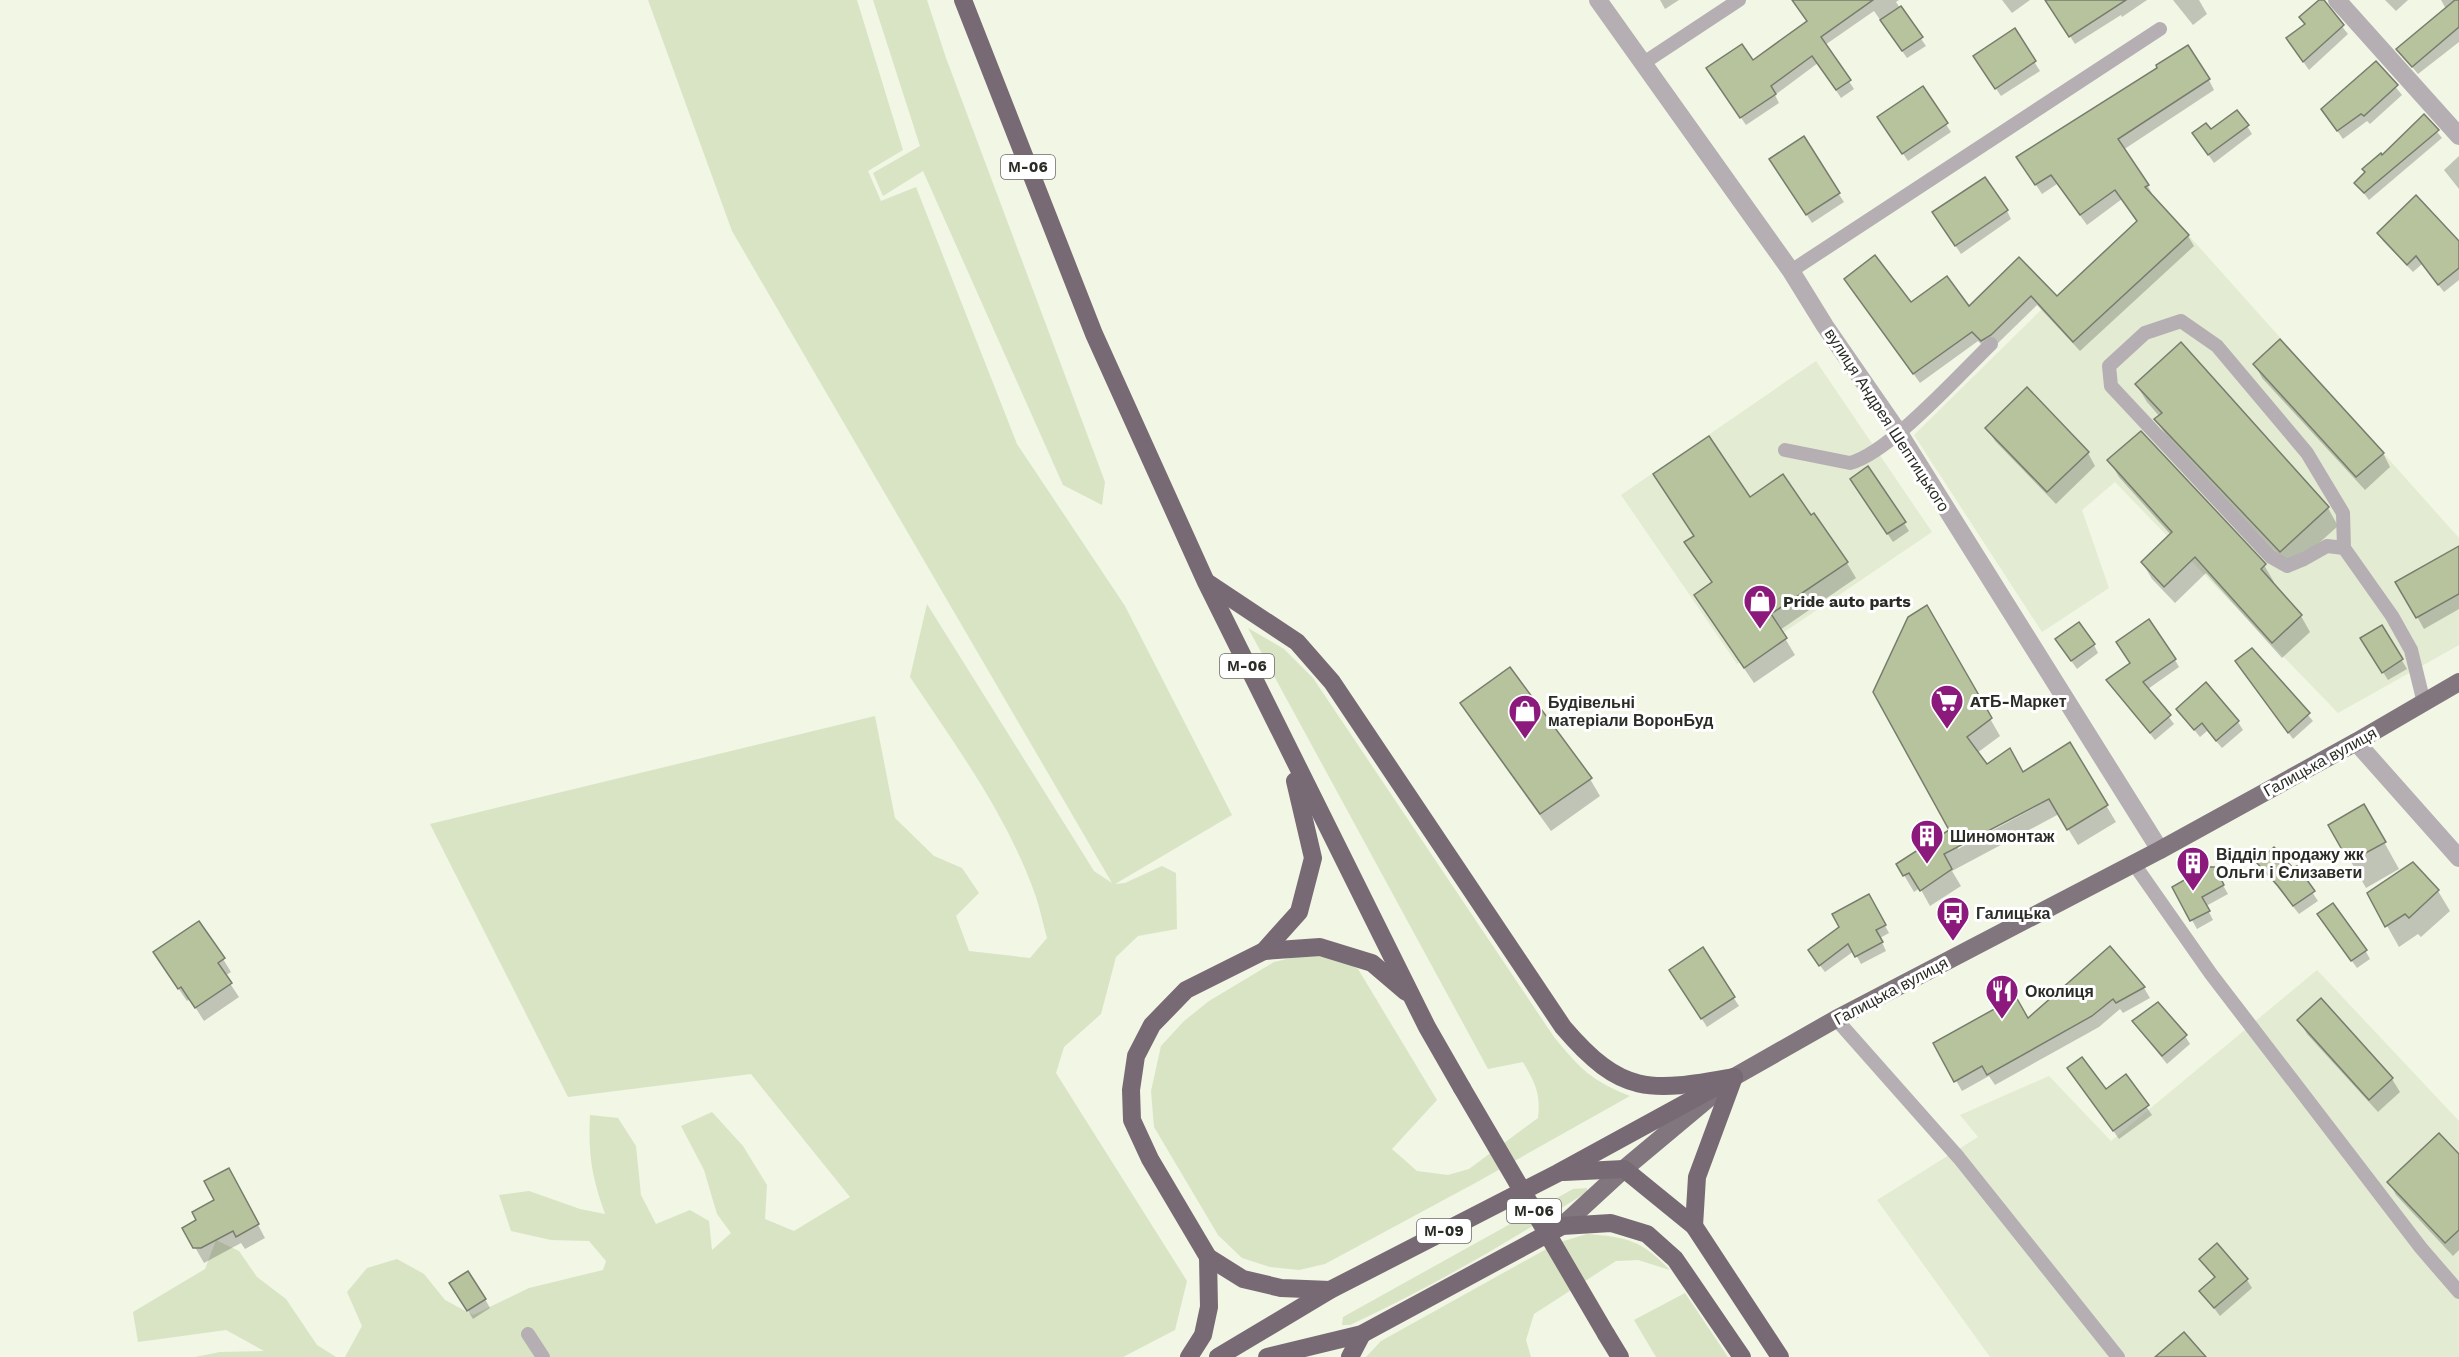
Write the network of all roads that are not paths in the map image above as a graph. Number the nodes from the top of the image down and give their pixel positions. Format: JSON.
{"nodes":[{"id":1,"x":963,"y":0,"type":"edge"},
{"id":2,"x":1598,"y":0,"type":"edge"},
{"id":3,"x":1739,"y":0,"type":"edge"},
{"id":4,"x":2337,"y":0,"type":"edge"},
{"id":5,"x":2160,"y":28,"type":"dead end"},
{"id":6,"x":1642,"y":64,"type":"junction"},
{"id":7,"x":2459,"y":136,"type":"edge"},
{"id":8,"x":1791,"y":271,"type":"junction"},
{"id":9,"x":1991,"y":344,"type":"dead end"},
{"id":10,"x":1899,"y":433,"type":"junction"},
{"id":11,"x":1785,"y":450,"type":"dead end"},
{"id":12,"x":2344,"y":548,"type":"junction"},
{"id":13,"x":1206,"y":582,"type":"junction"},
{"id":14,"x":2459,"y":682,"type":"edge"},
{"id":15,"x":2424,"y":703,"type":"junction"},
{"id":16,"x":2356,"y":742,"type":"junction"},
{"id":17,"x":1288,"y":750,"type":"junction"},
{"id":18,"x":2160,"y":850,"type":"junction"},
{"id":19,"x":2459,"y":858,"type":"edge"},
{"id":20,"x":2134,"y":864,"type":"junction"},
{"id":21,"x":1264,"y":951,"type":"junction"},
{"id":22,"x":1412,"y":997,"type":"junction"},
{"id":23,"x":1836,"y":1019,"type":"junction"},
{"id":24,"x":1734,"y":1077,"type":"junction"},
{"id":25,"x":1624,"y":1169,"type":"junction"},
{"id":26,"x":1558,"y":1173,"type":"junction"},
{"id":27,"x":1562,"y":1226,"type":"junction"},
{"id":28,"x":1694,"y":1226,"type":"junction"},
{"id":29,"x":1208,"y":1257,"type":"junction"},
{"id":30,"x":1330,"y":1290,"type":"junction"},
{"id":31,"x":2459,"y":1292,"type":"edge"},
{"id":32,"x":528,"y":1334,"type":"dead end"},
{"id":33,"x":1362,"y":1334,"type":"junction"},
{"id":34,"x":543,"y":1357,"type":"edge"},
{"id":35,"x":1189,"y":1357,"type":"edge"},
{"id":36,"x":1218,"y":1357,"type":"edge"},
{"id":37,"x":1267,"y":1357,"type":"edge"},
{"id":38,"x":1350,"y":1357,"type":"edge"},
{"id":39,"x":1620,"y":1357,"type":"edge"},
{"id":40,"x":1743,"y":1357,"type":"edge"},
{"id":41,"x":1780,"y":1357,"type":"edge"},
{"id":42,"x":2118,"y":1357,"type":"edge"}],
"edges":[{"from":1,"to":13,"type":"highway","number":"М-06"},
{"from":2,"to":6,"type":"street","name":"вулиця Андрея Шептицького"},
{"from":3,"to":6,"type":"lane"},
{"from":4,"to":7,"type":"street"},
{"from":5,"to":8,"type":"lane"},
{"from":6,"to":8,"type":"street","name":"вулиця Андрея Шептицького"},
{"from":8,"to":10,"type":"street","name":"вулиця Андрея Шептицького"},
{"from":9,"to":10,"type":"lane"},
{"from":10,"to":11,"type":"lane"},
{"from":10,"to":18,"type":"street","name":"вулиця Андрея Шептицького"},
{"from":12,"to":12,"type":"lane"},
{"from":12,"to":15,"type":"lane"},
{"from":13,"to":17,"type":"highway","number":"М-06"},
{"from":13,"to":24,"type":"highway"},
{"from":14,"to":15,"type":"main road","name":"Галицька вулиця"},
{"from":15,"to":16,"type":"main road","name":"Галицька вулиця"},
{"from":16,"to":18,"type":"main road","name":"Галицька вулиця"},
{"from":16,"to":19,"type":"street"},
{"from":17,"to":21,"type":"highway"},
{"from":17,"to":22,"type":"highway","number":"М-06"},
{"from":18,"to":20,"type":"main road","name":"Галицька вулиця"},
{"from":20,"to":23,"type":"main road","name":"Галицька вулиця"},
{"from":20,"to":31,"type":"lane"},
{"from":21,"to":22,"type":"highway"},
{"from":21,"to":29,"type":"highway"},
{"from":22,"to":39,"type":"highway","number":"М-06","bridge":true},
{"from":23,"to":24,"type":"main road","name":"Галицька вулиця"},
{"from":23,"to":42,"type":"lane"},
{"from":24,"to":25,"type":"main road","name":"Галицька вулиця"},
{"from":24,"to":26,"type":"highway"},
{"from":24,"to":28,"type":"highway"},
{"from":25,"to":26,"type":"highway","number":"М-09"},
{"from":25,"to":27,"type":"main road","name":"Галицька вулиця"},
{"from":25,"to":28,"type":"highway"},
{"from":26,"to":30,"type":"highway","number":"М-09"},
{"from":27,"to":33,"type":"highway"},
{"from":27,"to":40,"type":"highway"},
{"from":28,"to":41,"type":"highway"},
{"from":29,"to":30,"type":"highway"},
{"from":29,"to":35,"type":"highway"},
{"from":30,"to":36,"type":"highway","number":"М-09"},
{"from":32,"to":34,"type":"lane"},
{"from":33,"to":37,"type":"highway"},
{"from":33,"to":38,"type":"highway"}]}
